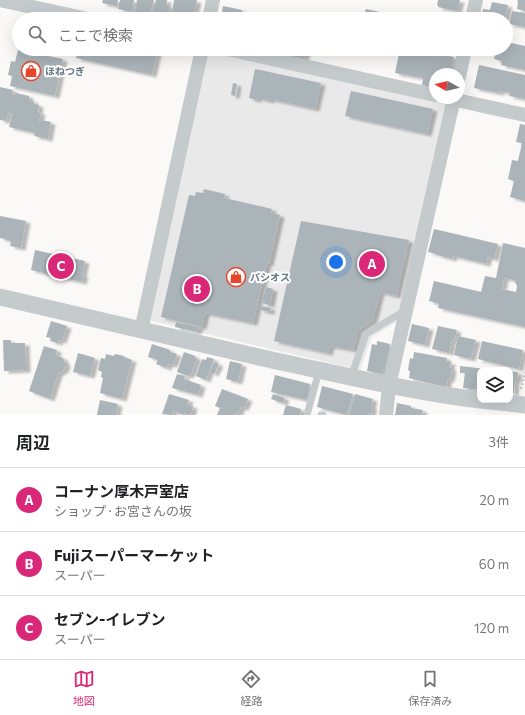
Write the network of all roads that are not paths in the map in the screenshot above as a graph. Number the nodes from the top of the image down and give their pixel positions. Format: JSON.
{"nodes":[{"id":1,"x":0,"y":0,"type":"edge"},
{"id":2,"x":213,"y":0,"type":"edge"},
{"id":3,"x":476,"y":0,"type":"edge"},
{"id":4,"x":56,"y":12,"type":"edge"},
{"id":5,"x":210,"y":12,"type":"edge"},
{"id":6,"x":473,"y":12,"type":"edge"},
{"id":7,"x":200,"y":56,"type":"edge"},
{"id":8,"x":259,"y":56,"type":"edge"},
{"id":9,"x":464,"y":56,"type":"edge"},
{"id":10,"x":461,"y":68,"type":"edge"},
{"id":11,"x":429,"y":94,"type":"edge"},
{"id":12,"x":465,"y":102,"type":"edge"},
{"id":13,"x":451,"y":104,"type":"edge"},
{"id":14,"x":525,"y":115,"type":"edge"},
{"id":15,"x":0,"y":297,"type":"edge"},
{"id":16,"x":406,"y":310,"type":"junction"},
{"id":17,"x":141,"y":331,"type":"junction"},
{"id":18,"x":319,"y":370,"type":"junction"},
{"id":19,"x":351,"y":377,"type":"junction"},
{"id":20,"x":389,"y":386,"type":"junction"},
{"id":21,"x":477,"y":400,"type":"edge"},
{"id":22,"x":507,"y":403,"type":"edge"},
{"id":23,"x":525,"y":405,"type":"edge"},
{"id":24,"x":307,"y":415,"type":"edge"},
{"id":25,"x":386,"y":415,"type":"edge"}],
"edges":[{"from":1,"to":4,"type":"street"},
{"from":2,"to":5,"type":"street"},
{"from":3,"to":6,"type":"street"},
{"from":7,"to":17,"type":"street"},
{"from":8,"to":11,"type":"street"},
{"from":9,"to":10,"type":"street"},
{"from":12,"to":14,"type":"street"},
{"from":13,"to":16,"type":"street"},
{"from":15,"to":17,"type":"street"},
{"from":16,"to":19,"type":"lane"},
{"from":16,"to":20,"type":"street"},
{"from":17,"to":18,"type":"street"},
{"from":18,"to":19,"type":"street"},
{"from":18,"to":24,"type":"lane"},
{"from":19,"to":20,"type":"street"},
{"from":20,"to":21,"type":"street"},
{"from":20,"to":25,"type":"street"},
{"from":22,"to":23,"type":"street"}]}
